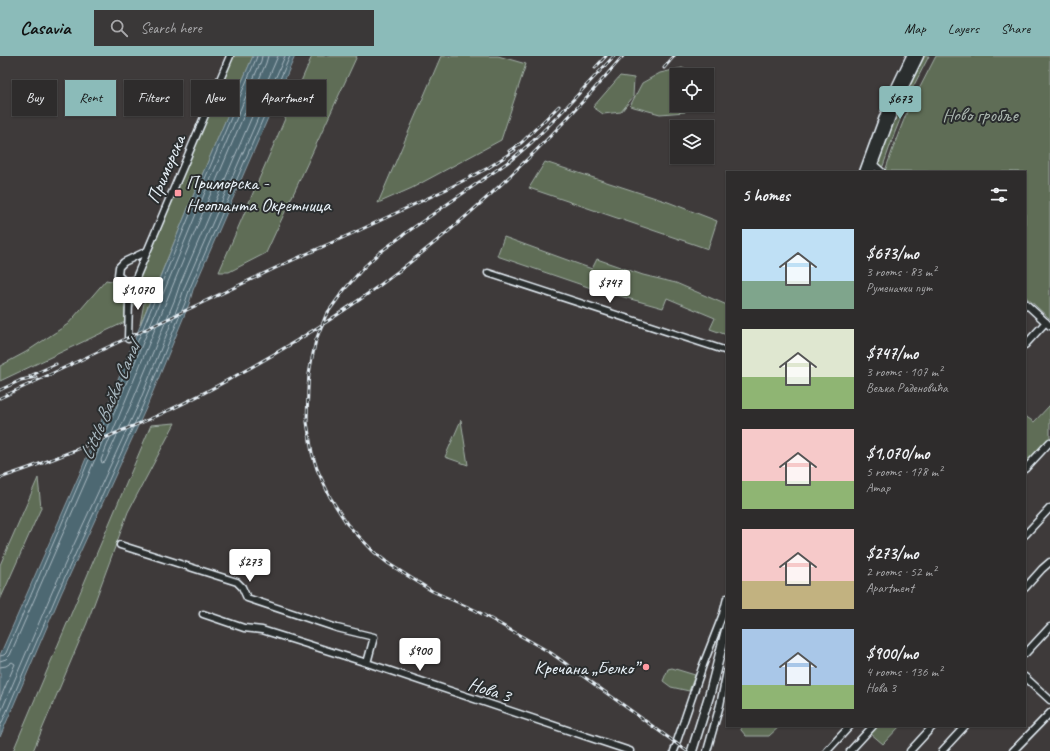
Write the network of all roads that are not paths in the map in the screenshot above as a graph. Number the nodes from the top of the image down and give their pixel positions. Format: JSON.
{"nodes":[{"id":1,"x":230,"y":56,"type":"edge"},
{"id":2,"x":911,"y":56,"type":"edge"},
{"id":3,"x":919,"y":56,"type":"edge"},
{"id":4,"x":871,"y":168,"type":"edge"},
{"id":5,"x":864,"y":171,"type":"edge"},
{"id":6,"x":147,"y":251,"type":"junction"},
{"id":7,"x":488,"y":273,"type":"dead end"},
{"id":8,"x":135,"y":280,"type":"junction"},
{"id":9,"x":1026,"y":304,"type":"edge"},
{"id":10,"x":1048,"y":324,"type":"edge"},
{"id":11,"x":128,"y":339,"type":"dead end"},
{"id":12,"x":1026,"y":344,"type":"edge"},
{"id":13,"x":726,"y":351,"type":"edge"},
{"id":14,"x":1050,"y":442,"type":"edge"},
{"id":15,"x":1026,"y":468,"type":"edge"},
{"id":16,"x":1050,"y":508,"type":"edge"},
{"id":17,"x":1026,"y":534,"type":"edge"},
{"id":18,"x":120,"y":546,"type":"dead end"},
{"id":19,"x":1050,"y":562,"type":"edge"},
{"id":20,"x":1026,"y":587,"type":"edge"},
{"id":21,"x":726,"y":601,"type":"edge"},
{"id":22,"x":203,"y":614,"type":"dead end"},
{"id":23,"x":1050,"y":627,"type":"edge"},
{"id":24,"x":726,"y":630,"type":"edge"},
{"id":25,"x":1026,"y":653,"type":"edge"},
{"id":26,"x":367,"y":663,"type":"junction"},
{"id":27,"x":726,"y":676,"type":"edge"},
{"id":28,"x":1026,"y":678,"type":"edge"},
{"id":29,"x":1050,"y":699,"type":"edge"},
{"id":30,"x":1050,"y":713,"type":"edge"},
{"id":31,"x":849,"y":727,"type":"edge"},
{"id":32,"x":872,"y":727,"type":"edge"},
{"id":33,"x":932,"y":727,"type":"edge"},
{"id":34,"x":964,"y":727,"type":"edge"},
{"id":35,"x":676,"y":746,"type":"edge"},
{"id":36,"x":630,"y":751,"type":"edge"},
{"id":37,"x":692,"y":751,"type":"edge"},
{"id":38,"x":707,"y":751,"type":"edge"},
{"id":39,"x":827,"y":751,"type":"edge"},
{"id":40,"x":850,"y":751,"type":"edge"},
{"id":41,"x":910,"y":751,"type":"edge"},
{"id":42,"x":942,"y":751,"type":"edge"},
{"id":43,"x":1013,"y":751,"type":"edge"}],
"edges":[{"from":1,"to":6,"type":"street","name":"Приморска"},
{"from":2,"to":5,"type":"main road"},
{"from":3,"to":4,"type":"main road"},
{"from":6,"to":8,"type":"street","name":"Приморска"},
{"from":6,"to":8,"type":"street"},
{"from":7,"to":13,"type":"street"},
{"from":8,"to":11,"type":"street","name":"Приморска"},
{"from":9,"to":10,"type":"street"},
{"from":10,"to":12,"type":"street"},
{"from":14,"to":15,"type":"street"},
{"from":16,"to":17,"type":"street"},
{"from":18,"to":26,"type":"street"},
{"from":19,"to":20,"type":"street"},
{"from":21,"to":35,"type":"street"},
{"from":22,"to":26,"type":"street","name":"Нова 3"},
{"from":23,"to":25,"type":"street"},
{"from":24,"to":37,"type":"main road"},
{"from":26,"to":36,"type":"street","name":"Нова 3"},
{"from":27,"to":38,"type":"street"},
{"from":28,"to":29,"type":"street"},
{"from":30,"to":43,"type":"street"},
{"from":31,"to":39,"type":"street"},
{"from":32,"to":40,"type":"street"},
{"from":33,"to":41,"type":"street"},
{"from":34,"to":42,"type":"street"}]}
